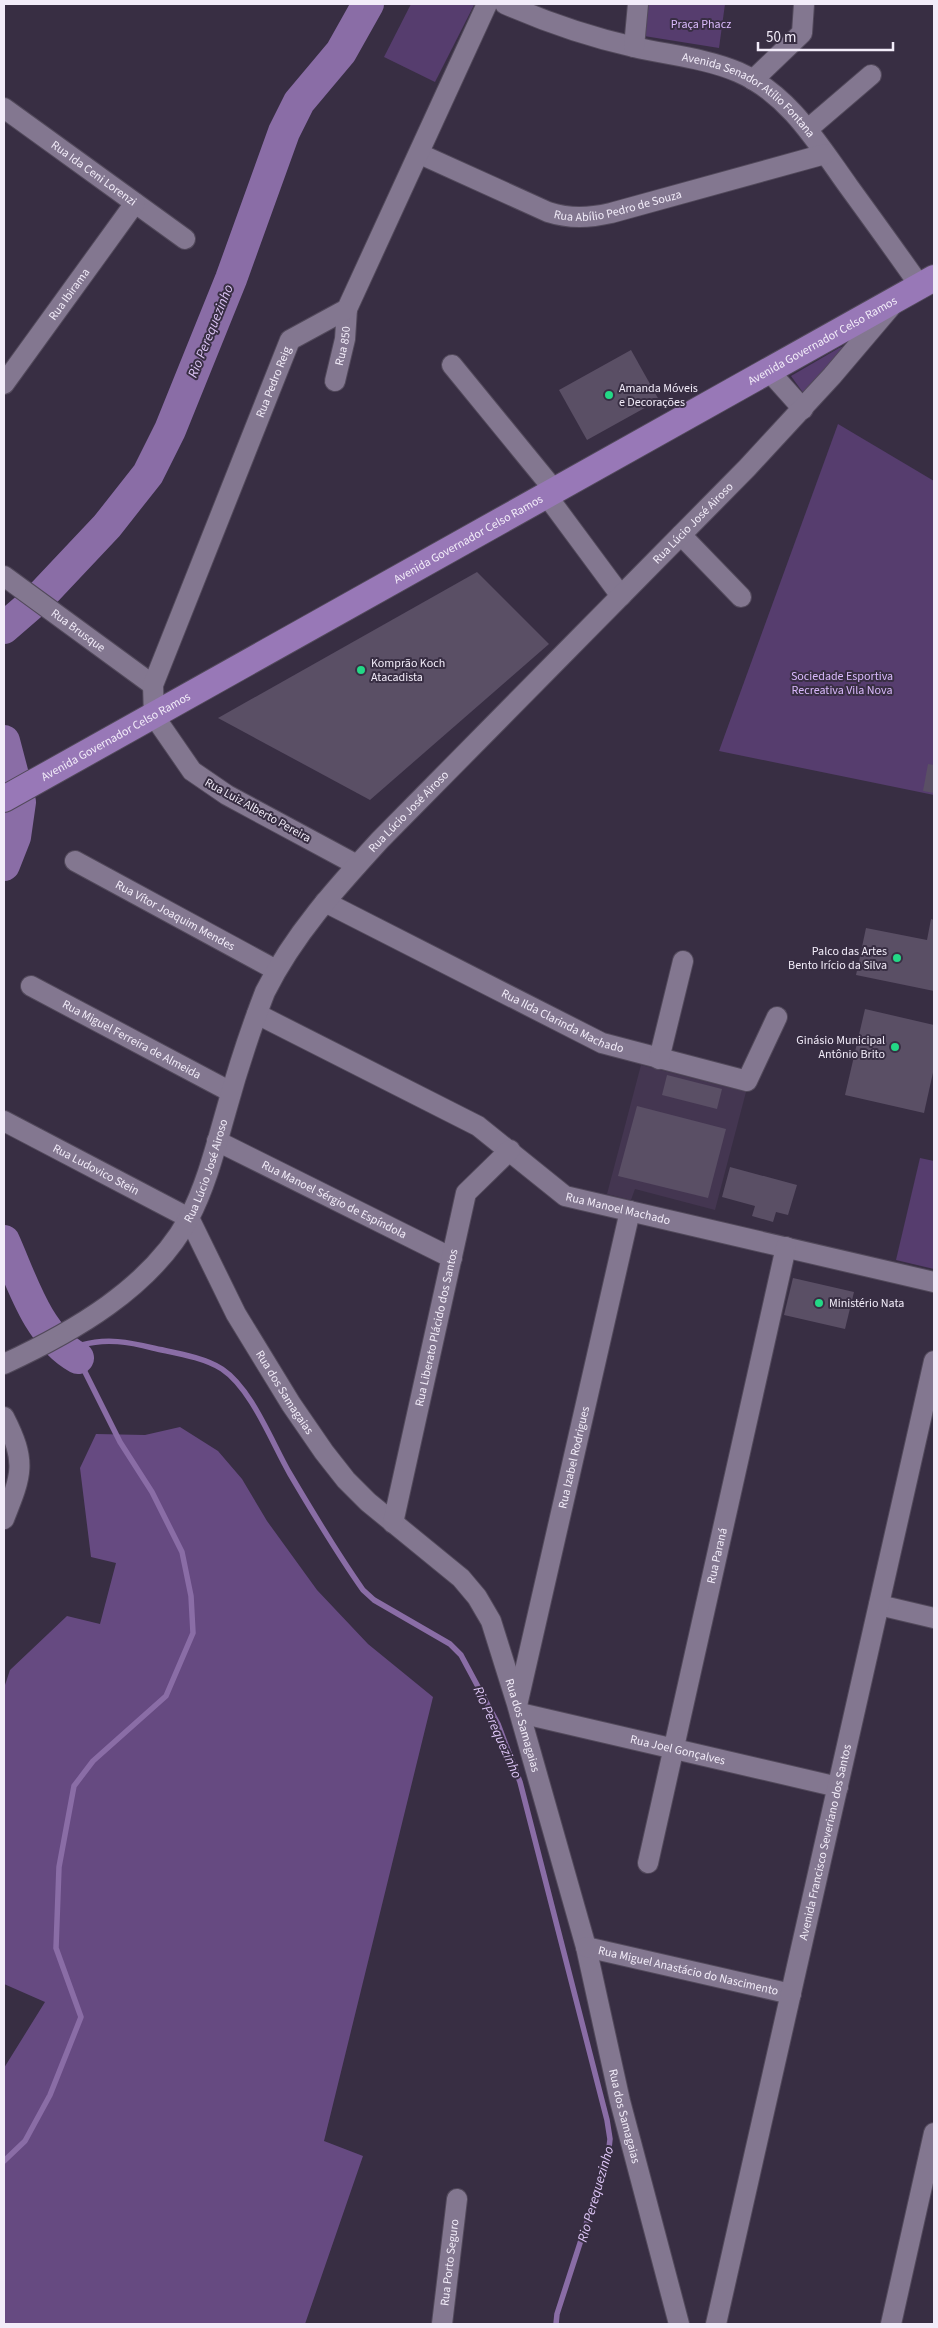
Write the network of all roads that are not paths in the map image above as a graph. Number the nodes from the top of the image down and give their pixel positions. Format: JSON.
{"nodes":[{"id":1,"x":487,"y":4,"type":"edge"},
{"id":2,"x":505,"y":4,"type":"edge"},
{"id":3,"x":638,"y":4,"type":"edge"},
{"id":4,"x":804,"y":4,"type":"edge"},
{"id":5,"x":634,"y":47,"type":"junction"},
{"id":6,"x":871,"y":75,"type":"dead end"},
{"id":7,"x":753,"y":80,"type":"junction"},
{"id":8,"x":6,"y":115,"type":"edge"},
{"id":9,"x":808,"y":129,"type":"junction"},
{"id":10,"x":420,"y":154,"type":"junction"},
{"id":11,"x":825,"y":154,"type":"junction"},
{"id":12,"x":136,"y":203,"type":"junction"},
{"id":13,"x":185,"y":239,"type":"dead end"},
{"id":14,"x":918,"y":288,"type":"edge"},
{"id":15,"x":347,"y":309,"type":"junction"},
{"id":16,"x":452,"y":365,"type":"dead end"},
{"id":17,"x":769,"y":371,"type":"junction"},
{"id":18,"x":335,"y":381,"type":"dead end"},
{"id":19,"x":4,"y":384,"type":"edge"},
{"id":20,"x":803,"y":408,"type":"junction"},
{"id":21,"x":551,"y":493,"type":"junction"},
{"id":22,"x":681,"y":536,"type":"junction"},
{"id":23,"x":8,"y":580,"type":"edge"},
{"id":24,"x":621,"y":596,"type":"junction"},
{"id":25,"x":741,"y":598,"type":"dead end"},
{"id":26,"x":153,"y":685,"type":"junction"},
{"id":27,"x":154,"y":716,"type":"junction"},
{"id":28,"x":4,"y":799,"type":"edge"},
{"id":29,"x":75,"y":861,"type":"dead end"},
{"id":30,"x":357,"y":865,"type":"junction"},
{"id":31,"x":325,"y":902,"type":"junction"},
{"id":32,"x":684,"y":961,"type":"dead end"},
{"id":33,"x":276,"y":970,"type":"junction"},
{"id":34,"x":31,"y":986,"type":"dead end"},
{"id":35,"x":257,"y":1014,"type":"junction"},
{"id":36,"x":777,"y":1017,"type":"dead end"},
{"id":37,"x":659,"y":1059,"type":"junction"},
{"id":38,"x":231,"y":1092,"type":"junction"},
{"id":39,"x":4,"y":1121,"type":"edge"},
{"id":40,"x":217,"y":1141,"type":"junction"},
{"id":41,"x":510,"y":1150,"type":"junction"},
{"id":42,"x":630,"y":1211,"type":"junction"},
{"id":43,"x":189,"y":1218,"type":"junction"},
{"id":44,"x":786,"y":1248,"type":"junction"},
{"id":45,"x":452,"y":1258,"type":"junction"},
{"id":46,"x":934,"y":1282,"type":"edge"},
{"id":47,"x":934,"y":1361,"type":"edge"},
{"id":48,"x":4,"y":1364,"type":"edge"},
{"id":49,"x":4,"y":1417,"type":"edge"},
{"id":50,"x":4,"y":1519,"type":"edge"},
{"id":51,"x":393,"y":1523,"type":"junction"},
{"id":52,"x":879,"y":1606,"type":"junction"},
{"id":53,"x":934,"y":1618,"type":"edge"},
{"id":54,"x":519,"y":1708,"type":"junction"},
{"id":55,"x":674,"y":1749,"type":"junction"},
{"id":56,"x":838,"y":1787,"type":"junction"},
{"id":57,"x":648,"y":1863,"type":"dead end"},
{"id":58,"x":586,"y":1947,"type":"junction"},
{"id":59,"x":791,"y":1994,"type":"junction"},
{"id":60,"x":934,"y":2133,"type":"edge"},
{"id":61,"x":457,"y":2199,"type":"dead end"},
{"id":62,"x":442,"y":2324,"type":"edge"},
{"id":63,"x":679,"y":2324,"type":"edge"},
{"id":64,"x":716,"y":2324,"type":"edge"},
{"id":65,"x":891,"y":2324,"type":"edge"}],
"edges":[{"from":1,"to":10,"type":"street"},
{"from":2,"to":5,"type":"street","name":"Avenida Senador Atílio Fontana"},
{"from":3,"to":5,"type":"street"},
{"from":4,"to":7,"type":"street"},
{"from":5,"to":7,"type":"street","name":"Avenida Senador Atílio Fontana"},
{"from":6,"to":9,"type":"street"},
{"from":7,"to":9,"type":"street","name":"Avenida Senador Atílio Fontana"},
{"from":8,"to":12,"type":"street","name":"Rua Ida Ceni Lorenzi"},
{"from":9,"to":11,"type":"street","name":"Avenida Senador Atílio Fontana"},
{"from":10,"to":11,"type":"street","name":"Rua Abílio Pedro de Souza"},
{"from":10,"to":15,"type":"street"},
{"from":11,"to":14,"type":"street","name":"Avenida Senador Atílio Fontana"},
{"from":12,"to":13,"type":"street","name":"Rua Ida Ceni Lorenzi"},
{"from":12,"to":19,"type":"street","name":"Rua Ibirama"},
{"from":14,"to":17,"type":"main road","name":"Avenida Governador Celso Ramos"},
{"from":14,"to":20,"type":"street","name":"Rua Lúcio José Airoso"},
{"from":15,"to":18,"type":"street","name":"Rua 850"},
{"from":15,"to":26,"type":"street","name":"Rua Pedro Reig"},
{"from":16,"to":21,"type":"street"},
{"from":17,"to":20,"type":"street"},
{"from":17,"to":21,"type":"main road","name":"Avenida Governador Celso Ramos"},
{"from":20,"to":22,"type":"street","name":"Rua Lúcio José Airoso"},
{"from":21,"to":24,"type":"street"},
{"from":21,"to":27,"type":"main road","name":"Avenida Governador Celso Ramos"},
{"from":22,"to":24,"type":"street","name":"Rua Lúcio José Airoso"},
{"from":22,"to":25,"type":"street"},
{"from":23,"to":26,"type":"street","name":"Rua Brusque"},
{"from":24,"to":30,"type":"street","name":"Rua Lúcio José Airoso"},
{"from":26,"to":27,"type":"street","name":"Rua Pedro Reig"},
{"from":27,"to":28,"type":"main road","name":"Avenida Governador Celso Ramos"},
{"from":27,"to":30,"type":"street","name":"Rua Luiz Alberto Pereira"},
{"from":29,"to":33,"type":"street","name":"Rua Vítor Joaquim Mendes"},
{"from":30,"to":31,"type":"street","name":"Rua Lúcio José Airoso"},
{"from":31,"to":33,"type":"street","name":"Rua Lúcio José Airoso"},
{"from":31,"to":37,"type":"street","name":"Rua Ilda Clarinda Machado"},
{"from":32,"to":37,"type":"street"},
{"from":33,"to":35,"type":"street","name":"Rua Lúcio José Airoso"},
{"from":34,"to":38,"type":"street","name":"Rua Miguel Ferreira de Almeida"},
{"from":35,"to":38,"type":"street","name":"Rua Lúcio José Airoso"},
{"from":35,"to":41,"type":"street","name":"Rua Manoel Machado"},
{"from":36,"to":37,"type":"street","name":"Rua Ilda Clarinda Machado"},
{"from":38,"to":40,"type":"street","name":"Rua Lúcio José Airoso"},
{"from":39,"to":43,"type":"street","name":"Rua Ludovico Stein"},
{"from":40,"to":43,"type":"street","name":"Rua Lúcio José Airoso"},
{"from":40,"to":45,"type":"street","name":"Rua Manoel Sérgio de Espíndola"},
{"from":41,"to":42,"type":"street","name":"Rua Manoel Machado"},
{"from":41,"to":45,"type":"street","name":"Rua Liberato Plácido dos Santos"},
{"from":42,"to":44,"type":"street","name":"Rua Manoel Machado"},
{"from":42,"to":54,"type":"street","name":"Rua Izabel Rodrigues"},
{"from":43,"to":48,"type":"street","name":"Rua Lúcio José Airoso"},
{"from":43,"to":51,"type":"street","name":"Rua dos Samagaias"},
{"from":44,"to":46,"type":"street","name":"Rua Manoel Machado"},
{"from":44,"to":55,"type":"street","name":"Rua Paraná"},
{"from":45,"to":51,"type":"street","name":"Rua Liberato Plácido dos Santos"},
{"from":47,"to":52,"type":"street","name":"Avenida Francisco Severiano dos Santos"},
{"from":49,"to":50,"type":"street"},
{"from":51,"to":54,"type":"street","name":"Rua dos Samagaias"},
{"from":52,"to":53,"type":"street"},
{"from":52,"to":56,"type":"street","name":"Avenida Francisco Severiano dos Santos"},
{"from":54,"to":55,"type":"street","name":"Rua Joel Gonçalves"},
{"from":54,"to":58,"type":"street","name":"Rua dos Samagaias"},
{"from":55,"to":56,"type":"street","name":"Rua Joel Gonçalves"},
{"from":55,"to":57,"type":"street","name":"Rua Paraná"},
{"from":56,"to":59,"type":"street","name":"Avenida Francisco Severiano dos Santos"},
{"from":58,"to":59,"type":"street","name":"Rua Miguel Anastácio do Nascimento"},
{"from":58,"to":63,"type":"street","name":"Rua dos Samagaias"},
{"from":59,"to":64,"type":"street","name":"Avenida Francisco Severiano dos Santos"},
{"from":60,"to":65,"type":"street"},
{"from":61,"to":62,"type":"street","name":"Rua Porto Seguro"}]}
